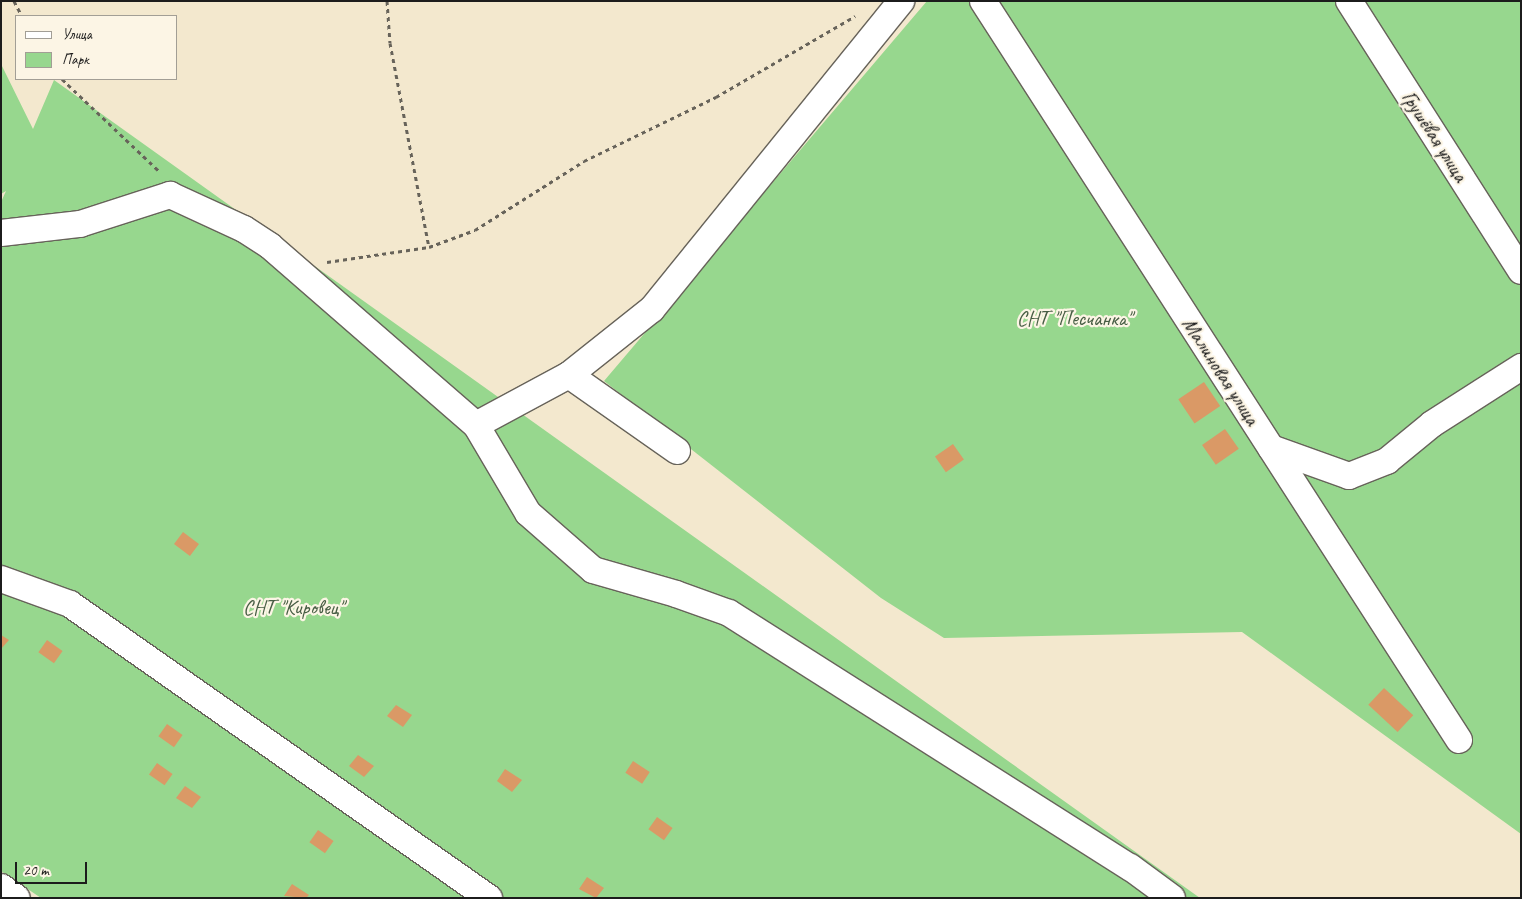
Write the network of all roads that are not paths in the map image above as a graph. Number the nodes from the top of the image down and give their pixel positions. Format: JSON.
{"nodes":[{"id":1,"x":901,"y":1,"type":"edge"},
{"id":2,"x":983,"y":1,"type":"edge"},
{"id":3,"x":1348,"y":1,"type":"edge"},
{"id":4,"x":1,"y":233,"type":"edge"},
{"id":5,"x":1521,"y":271,"type":"edge"},
{"id":6,"x":1521,"y":367,"type":"edge"},
{"id":7,"x":570,"y":375,"type":"junction"},
{"id":8,"x":476,"y":425,"type":"junction"},
{"id":9,"x":1271,"y":448,"type":"junction"},
{"id":10,"x":677,"y":451,"type":"dead end"},
{"id":11,"x":1,"y":579,"type":"edge"},
{"id":12,"x":1459,"y":740,"type":"dead end"},
{"id":13,"x":1,"y":887,"type":"edge"},
{"id":14,"x":17,"y":898,"type":"edge"},
{"id":15,"x":489,"y":898,"type":"edge"},
{"id":16,"x":1172,"y":898,"type":"edge"}],
"edges":[{"from":1,"to":7,"type":"street"},
{"from":2,"to":9,"type":"street","name":"Малиновая улица"},
{"from":3,"to":5,"type":"street","name":"Грушёвая улица"},
{"from":4,"to":8,"type":"street"},
{"from":6,"to":9,"type":"street"},
{"from":7,"to":8,"type":"street"},
{"from":7,"to":10,"type":"street"},
{"from":8,"to":16,"type":"street"},
{"from":9,"to":12,"type":"street","name":"Малиновая улица"},
{"from":11,"to":15,"type":"street"},
{"from":13,"to":14,"type":"street"}]}
